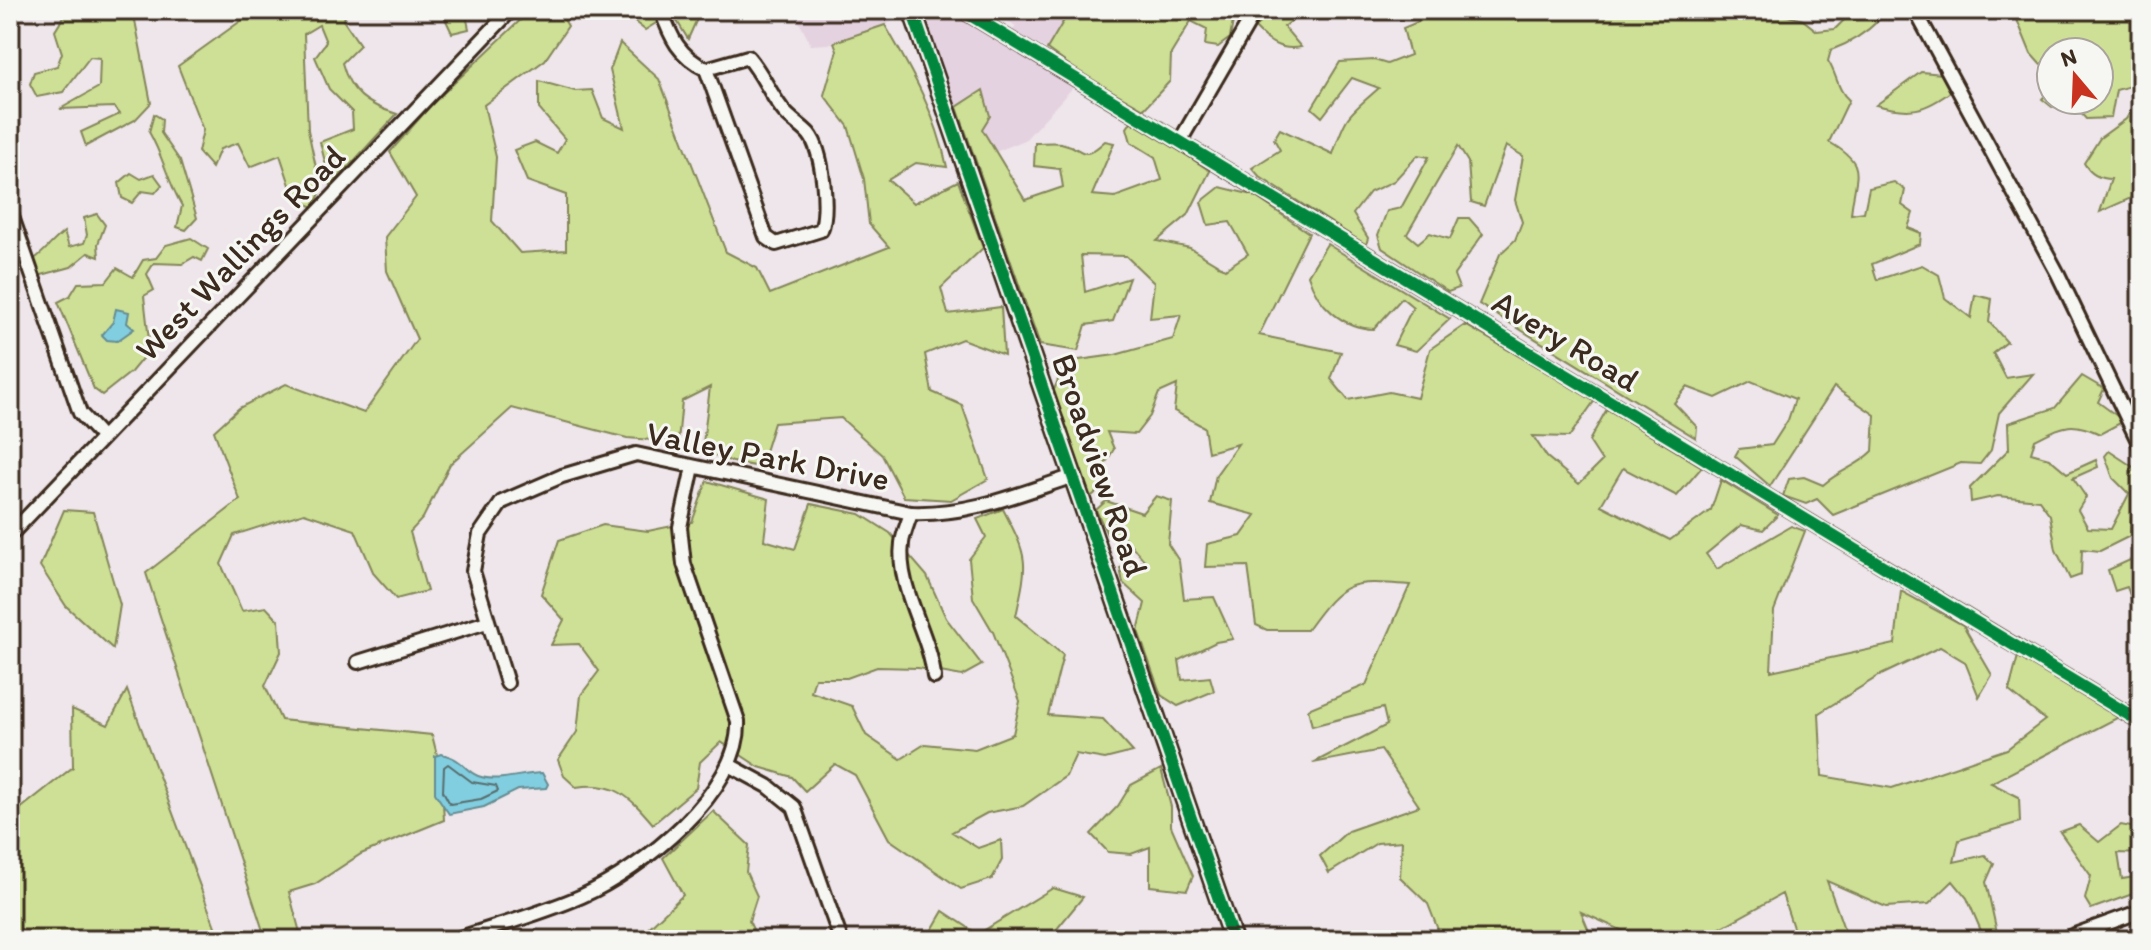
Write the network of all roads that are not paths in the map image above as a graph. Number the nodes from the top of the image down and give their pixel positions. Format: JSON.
{"nodes":[{"id":1,"x":511,"y":10,"type":"edge"},
{"id":2,"x":661,"y":10,"type":"edge"},
{"id":3,"x":912,"y":10,"type":"edge"},
{"id":4,"x":962,"y":10,"type":"edge"},
{"id":5,"x":1256,"y":10,"type":"edge"},
{"id":6,"x":1915,"y":10,"type":"edge"},
{"id":7,"x":706,"y":69,"type":"junction"},
{"id":8,"x":1180,"y":141,"type":"junction"},
{"id":9,"x":10,"y":211,"type":"edge"},
{"id":10,"x":102,"y":437,"type":"junction"},
{"id":11,"x":2141,"y":447,"type":"edge"},
{"id":12,"x":693,"y":467,"type":"junction"},
{"id":13,"x":1074,"y":476,"type":"junction"},
{"id":14,"x":911,"y":513,"type":"junction"},
{"id":15,"x":10,"y":535,"type":"edge"},
{"id":16,"x":487,"y":622,"type":"junction"},
{"id":17,"x":358,"y":662,"type":"dead end"},
{"id":18,"x":934,"y":677,"type":"dead end"},
{"id":19,"x":507,"y":683,"type":"dead end"},
{"id":20,"x":2141,"y":722,"type":"edge"},
{"id":21,"x":731,"y":766,"type":"junction"},
{"id":22,"x":2141,"y":911,"type":"edge"},
{"id":23,"x":454,"y":940,"type":"edge"},
{"id":24,"x":841,"y":940,"type":"edge"},
{"id":25,"x":1233,"y":940,"type":"edge"},
{"id":26,"x":2061,"y":940,"type":"edge"}],
"edges":[{"from":1,"to":10,"type":"street","name":"West Wallings Road"},
{"from":2,"to":7,"type":"street"},
{"from":3,"to":13,"type":"main road","name":"Broadview Road"},
{"from":4,"to":8,"type":"street","name":"Avery Road"},
{"from":5,"to":8,"type":"street"},
{"from":6,"to":11,"type":"street"},
{"from":7,"to":7,"type":"street"},
{"from":8,"to":20,"type":"street","name":"Avery Road"},
{"from":9,"to":10,"type":"street"},
{"from":10,"to":15,"type":"street","name":"West Wallings Road"},
{"from":12,"to":14,"type":"street","name":"Valley Park Drive"},
{"from":12,"to":16,"type":"street","name":"Valley Park Drive"},
{"from":12,"to":21,"type":"street"},
{"from":13,"to":14,"type":"street","name":"Valley Park Drive"},
{"from":13,"to":25,"type":"main road","name":"Broadview Road"},
{"from":14,"to":18,"type":"street"},
{"from":16,"to":17,"type":"street"},
{"from":16,"to":19,"type":"street","name":"Valley Park Drive"},
{"from":21,"to":23,"type":"street"},
{"from":21,"to":24,"type":"street"},
{"from":22,"to":26,"type":"street"}]}
